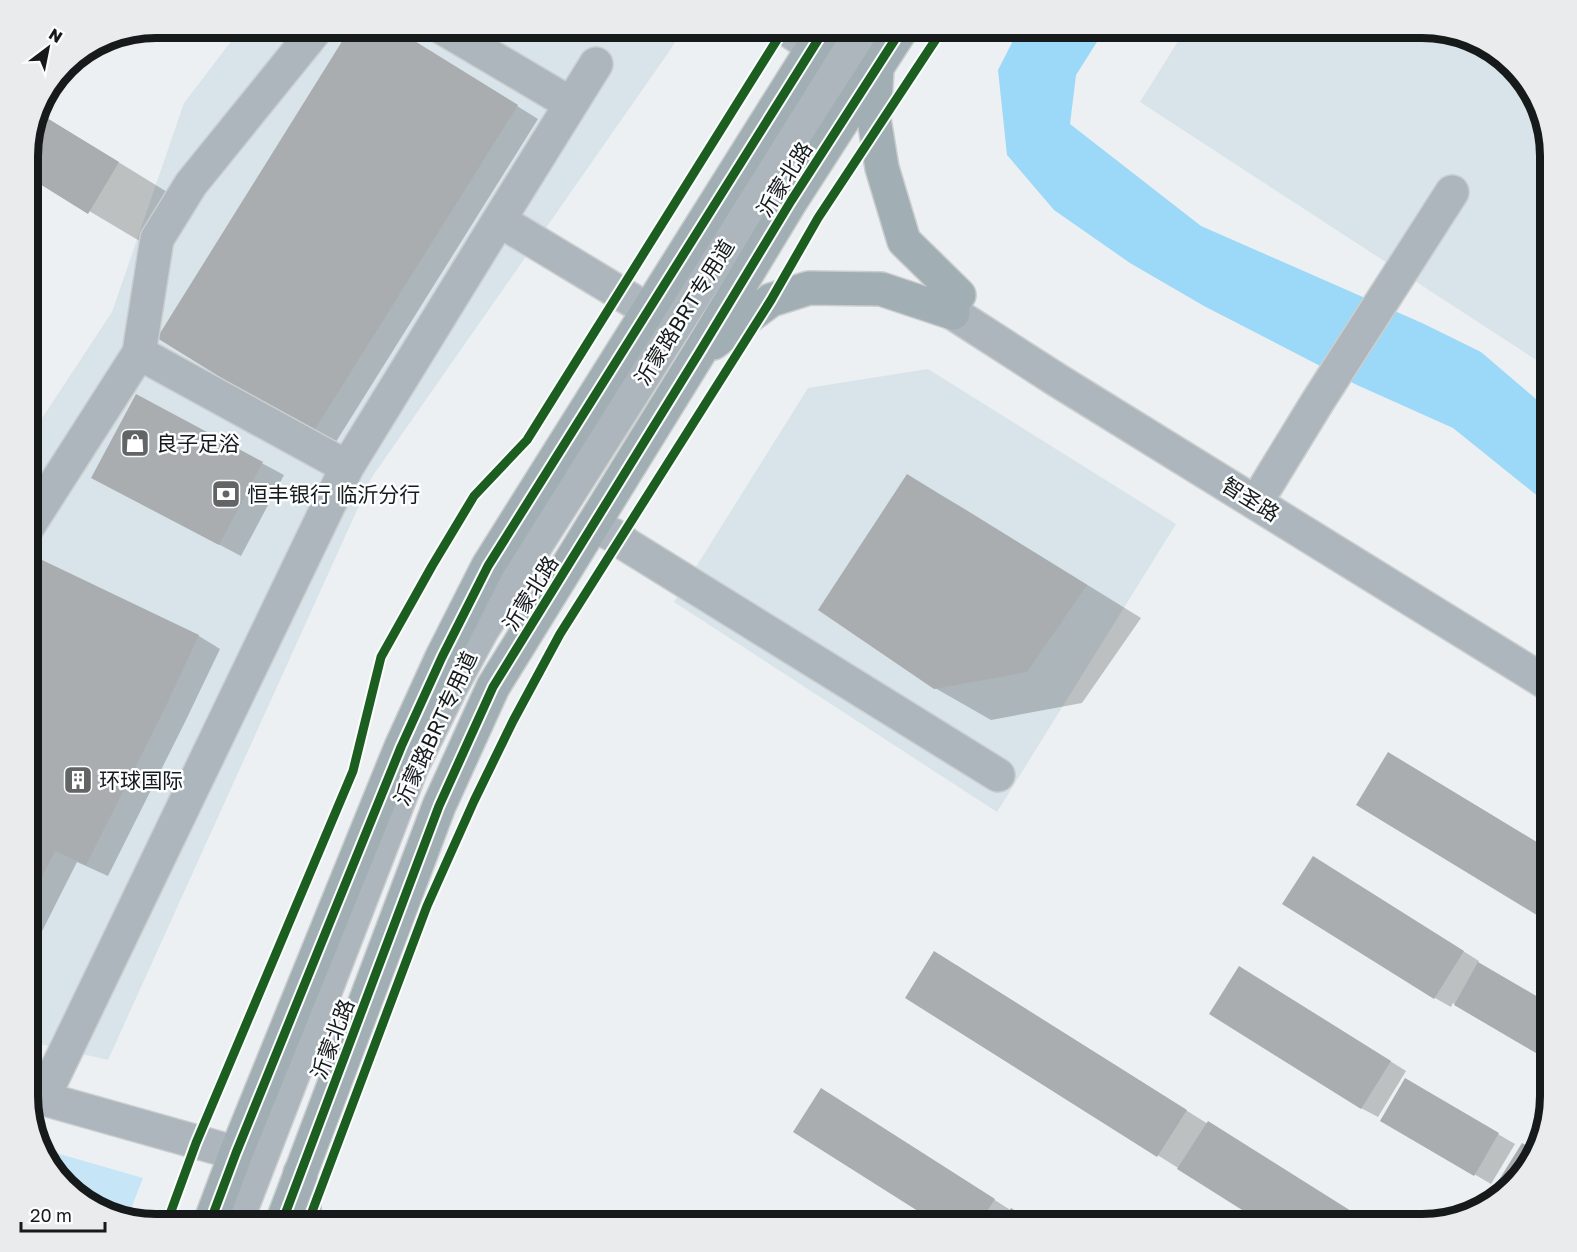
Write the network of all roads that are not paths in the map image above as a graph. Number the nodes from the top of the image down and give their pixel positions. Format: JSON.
{"nodes":[{"id":1,"x":309,"y":38,"type":"edge"},
{"id":2,"x":460,"y":38,"type":"edge"},
{"id":3,"x":818,"y":38,"type":"edge"},
{"id":4,"x":858,"y":38,"type":"edge"},
{"id":5,"x":896,"y":38,"type":"edge"},
{"id":6,"x":596,"y":64,"type":"dead end"},
{"id":7,"x":877,"y":68,"type":"junction"},
{"id":8,"x":571,"y":104,"type":"junction"},
{"id":9,"x":1452,"y":192,"type":"dead end"},
{"id":10,"x":499,"y":220,"type":"junction"},
{"id":11,"x":956,"y":304,"type":"junction"},
{"id":12,"x":648,"y":310,"type":"junction"},
{"id":13,"x":139,"y":353,"type":"junction"},
{"id":14,"x":699,"y":353,"type":"junction"},
{"id":15,"x":347,"y":466,"type":"junction"},
{"id":16,"x":1266,"y":486,"type":"junction"},
{"id":17,"x":38,"y":511,"type":"edge"},
{"id":18,"x":593,"y":525,"type":"junction"},
{"id":19,"x":1540,"y":656,"type":"edge"},
{"id":20,"x":1540,"y":679,"type":"edge"},
{"id":21,"x":998,"y":775,"type":"dead end"},
{"id":22,"x":38,"y":1090,"type":"edge"},
{"id":23,"x":38,"y":1097,"type":"edge"},
{"id":24,"x":236,"y":1153,"type":"junction"},
{"id":25,"x":300,"y":1173,"type":"junction"},
{"id":26,"x":212,"y":1214,"type":"edge"},
{"id":27,"x":239,"y":1214,"type":"edge"},
{"id":28,"x":285,"y":1214,"type":"edge"},
{"id":29,"x":305,"y":1214,"type":"edge"}],
"edges":[{"from":1,"to":13,"type":"street"},
{"from":2,"to":8,"type":"street"},
{"from":3,"to":12,"type":"main road"},
{"from":4,"to":27,"type":"street","name":"沂蒙路BRT专用道"},
{"from":5,"to":7,"type":"main road","name":"沂蒙北路"},
{"from":6,"to":8,"type":"street"},
{"from":7,"to":11,"type":"main road"},
{"from":7,"to":14,"type":"main road","name":"沂蒙北路"},
{"from":8,"to":10,"type":"street"},
{"from":9,"to":16,"type":"street"},
{"from":10,"to":12,"type":"street"},
{"from":10,"to":15,"type":"street"},
{"from":11,"to":14,"type":"main road"},
{"from":11,"to":16,"type":"street","name":"智圣路"},
{"from":11,"to":20,"type":"street","name":"智圣路"},
{"from":12,"to":24,"type":"main road"},
{"from":13,"to":15,"type":"street"},
{"from":13,"to":17,"type":"street"},
{"from":14,"to":18,"type":"main road","name":"沂蒙北路"},
{"from":15,"to":22,"type":"street"},
{"from":16,"to":19,"type":"street","name":"智圣路"},
{"from":18,"to":21,"type":"street"},
{"from":18,"to":25,"type":"main road","name":"沂蒙北路"},
{"from":23,"to":24,"type":"street"},
{"from":24,"to":26,"type":"main road"},
{"from":25,"to":28,"type":"main road","name":"沂蒙北路"},
{"from":25,"to":29,"type":"street"}]}
